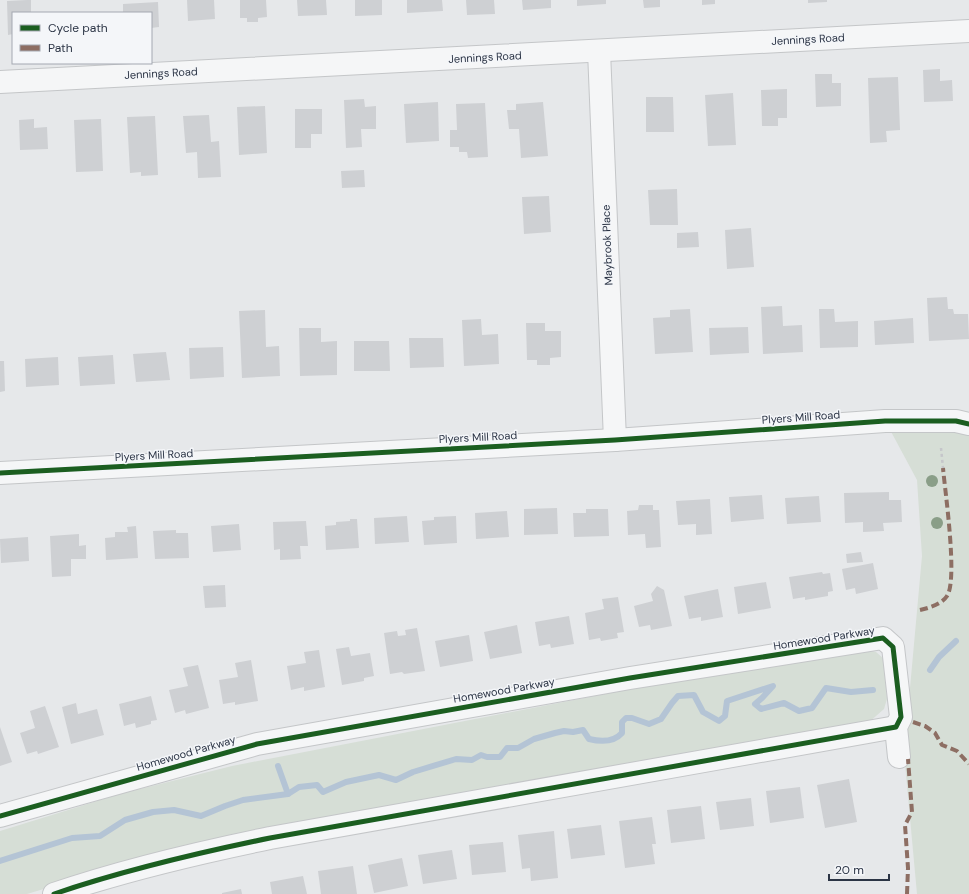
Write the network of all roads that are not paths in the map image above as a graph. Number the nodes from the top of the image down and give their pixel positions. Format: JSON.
{"nodes":[{"id":1,"x":969,"y":31,"type":"edge"},
{"id":2,"x":599,"y":51,"type":"junction"},
{"id":3,"x":90,"y":70,"type":"edge"},
{"id":4,"x":0,"y":82,"type":"edge"},
{"id":5,"x":965,"y":421,"type":"edge"},
{"id":6,"x":615,"y":440,"type":"junction"},
{"id":7,"x":0,"y":473,"type":"edge"},
{"id":8,"x":896,"y":727,"type":"junction"},
{"id":9,"x":899,"y":757,"type":"dead end"},
{"id":10,"x":0,"y":816,"type":"edge"},
{"id":11,"x":54,"y":894,"type":"edge"}],
"edges":[{"from":1,"to":2,"type":"street","name":"Jennings Road"},
{"from":2,"to":3,"type":"street","name":"Jennings Road"},
{"from":2,"to":6,"type":"street","name":"Maybrook Place"},
{"from":3,"to":4,"type":"street","name":"Jennings Road"},
{"from":5,"to":6,"type":"street","name":"Plyers Mill Road"},
{"from":6,"to":7,"type":"street","name":"Plyers Mill Road"},
{"from":8,"to":9,"type":"street","name":"Homewood Parkway"},
{"from":8,"to":10,"type":"street","name":"Homewood Parkway"},
{"from":8,"to":11,"type":"street"}]}
